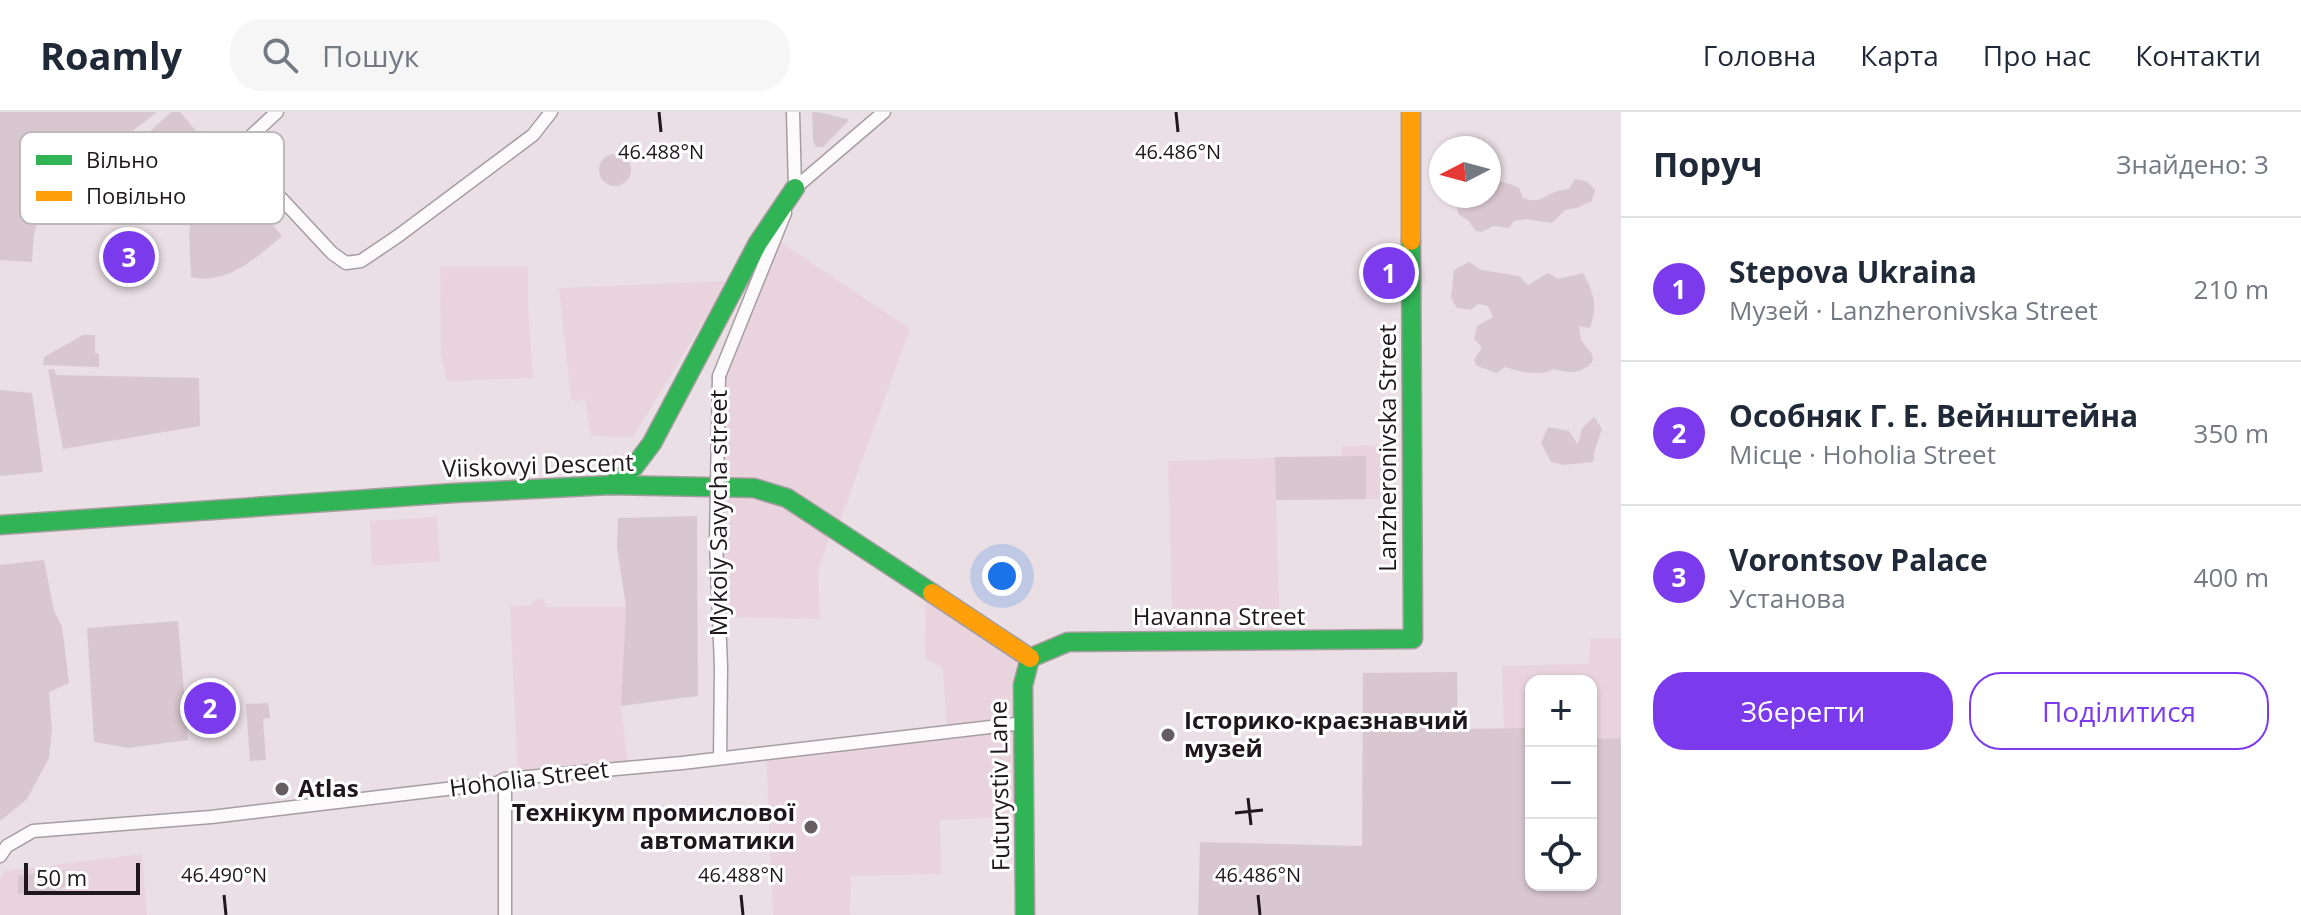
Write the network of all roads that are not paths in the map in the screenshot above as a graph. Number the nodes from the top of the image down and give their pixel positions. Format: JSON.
{"nodes":[{"id":1,"x":277,"y":112,"type":"edge"},
{"id":2,"x":551,"y":112,"type":"edge"},
{"id":3,"x":793,"y":112,"type":"edge"},
{"id":4,"x":884,"y":112,"type":"edge"},
{"id":5,"x":1411,"y":112,"type":"edge"},
{"id":6,"x":255,"y":132,"type":"edge"},
{"id":7,"x":795,"y":188,"type":"junction"},
{"id":8,"x":284,"y":202,"type":"edge"},
{"id":9,"x":611,"y":485,"type":"junction"},
{"id":10,"x":0,"y":525,"type":"edge"},
{"id":11,"x":1413,"y":639,"type":"joint"},
{"id":12,"x":1030,"y":658,"type":"junction"},
{"id":13,"x":1024,"y":723,"type":"junction"},
{"id":14,"x":720,"y":758,"type":"junction"},
{"id":15,"x":505,"y":779,"type":"junction"},
{"id":16,"x":0,"y":856,"type":"edge"},
{"id":17,"x":505,"y":915,"type":"edge"},
{"id":18,"x":1025,"y":915,"type":"edge"}],
"edges":[{"from":1,"to":6,"type":"street"},
{"from":2,"to":8,"type":"street"},
{"from":3,"to":7,"type":"street"},
{"from":4,"to":7,"type":"street"},
{"from":5,"to":11,"type":"street","name":"Lanzheronivska Street"},
{"from":7,"to":9,"type":"street"},
{"from":7,"to":14,"type":"street","name":"Mykoly Savycha street","bridge":true},
{"from":9,"to":10,"type":"street","name":"Viiskovyi Descent"},
{"from":9,"to":12,"type":"street","name":"Viiskovyi Descent"},
{"from":11,"to":12,"type":"street","name":"Havanna Street"},
{"from":12,"to":13,"type":"street","name":"Futurystiv Lane"},
{"from":13,"to":14,"type":"street","name":"Hoholia Street"},
{"from":13,"to":18,"type":"street","name":"Futurystiv Lane"},
{"from":14,"to":15,"type":"street","name":"Hoholia Street"},
{"from":15,"to":16,"type":"street","name":"Hoholia Street"},
{"from":15,"to":17,"type":"street"}]}
